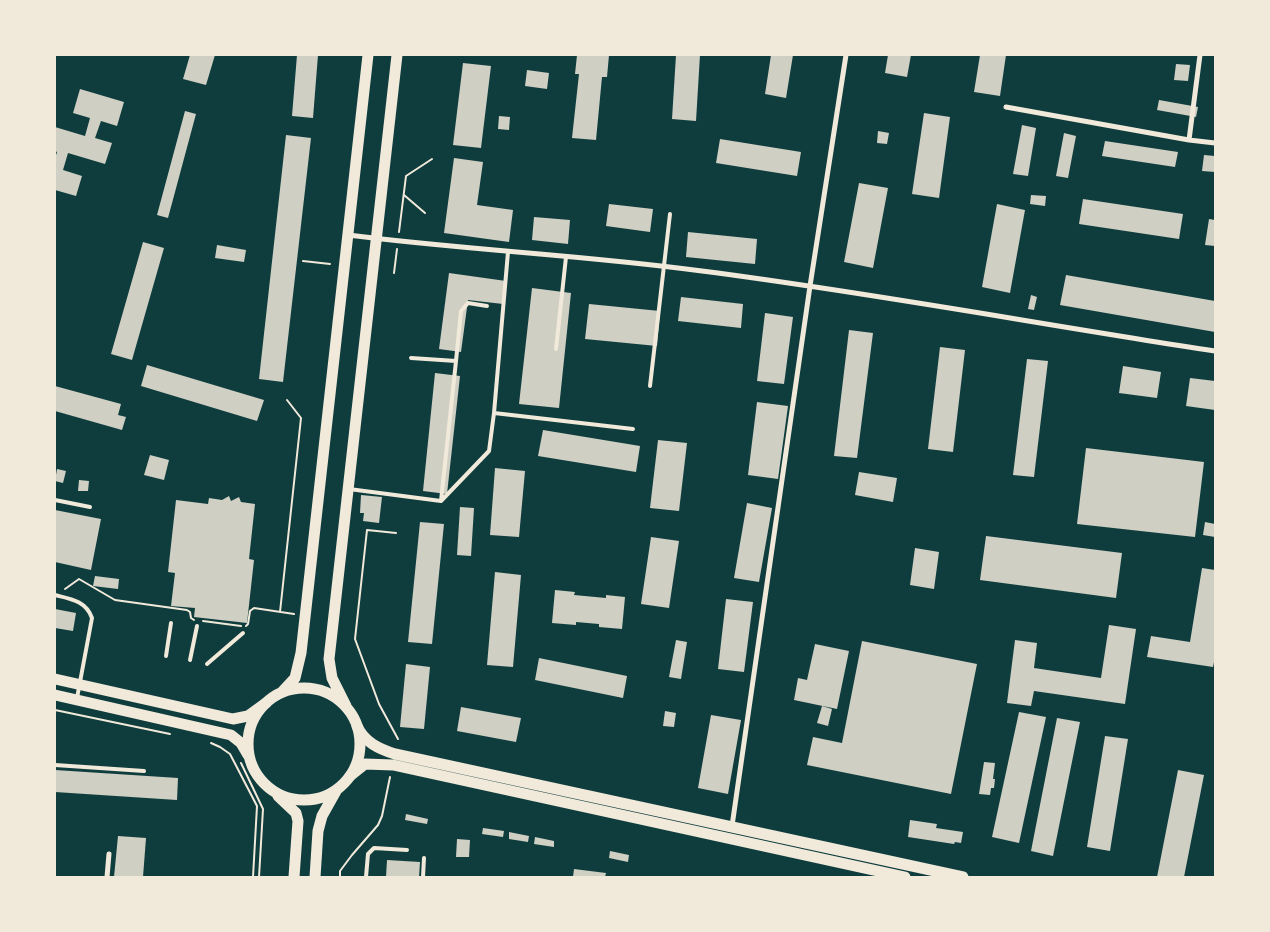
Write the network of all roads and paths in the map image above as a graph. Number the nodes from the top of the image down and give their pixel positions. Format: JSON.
{"nodes":[{"id":1,"x":368,"y":55,"type":"edge"},
{"id":2,"x":397,"y":55,"type":"edge"},
{"id":3,"x":846,"y":55,"type":"edge"},
{"id":4,"x":1200,"y":55,"type":"edge"},
{"id":5,"x":1006,"y":107,"type":"dead end"},
{"id":6,"x":1189,"y":140,"type":"junction"},
{"id":7,"x":1215,"y":143,"type":"edge"},
{"id":8,"x":432,"y":159,"type":"dead end"},
{"id":9,"x":404,"y":195,"type":"junction"},
{"id":10,"x":426,"y":213,"type":"dead end"},
{"id":11,"x":670,"y":214,"type":"dead end"},
{"id":12,"x":347,"y":235,"type":"junction"},
{"id":13,"x":376,"y":238,"type":"junction"},
{"id":14,"x":398,"y":241,"type":"junction"},
{"id":15,"x":508,"y":252,"type":"junction"},
{"id":16,"x":566,"y":257,"type":"junction"},
{"id":17,"x":303,"y":261,"type":"dead end"},
{"id":18,"x":330,"y":264,"type":"dead end"},
{"id":19,"x":664,"y":267,"type":"junction"},
{"id":20,"x":394,"y":273,"type":"dead end"},
{"id":21,"x":810,"y":286,"type":"junction"},
{"id":22,"x":487,"y":306,"type":"dead end"},
{"id":23,"x":556,"y":349,"type":"dead end"},
{"id":24,"x":1215,"y":351,"type":"edge"},
{"id":25,"x":411,"y":358,"type":"dead end"},
{"id":26,"x":456,"y":361,"type":"junction"},
{"id":27,"x":650,"y":386,"type":"dead end"},
{"id":28,"x":287,"y":400,"type":"dead end"},
{"id":29,"x":494,"y":413,"type":"junction"},
{"id":30,"x":633,"y":429,"type":"dead end"},
{"id":31,"x":348,"y":488,"type":"junction"},
{"id":32,"x":55,"y":500,"type":"edge"},
{"id":33,"x":440,"y":501,"type":"junction"},
{"id":34,"x":90,"y":507,"type":"dead end"},
{"id":35,"x":396,"y":533,"type":"dead end"},
{"id":36,"x":56,"y":595,"type":"edge"},
{"id":37,"x":280,"y":612,"type":"junction"},
{"id":38,"x":295,"y":614,"type":"dead end"},
{"id":39,"x":194,"y":620,"type":"dead end"},
{"id":40,"x":202,"y":621,"type":"dead end"},
{"id":41,"x":171,"y":623,"type":"dead end"},
{"id":42,"x":197,"y":626,"type":"dead end"},
{"id":43,"x":243,"y":633,"type":"dead end"},
{"id":44,"x":166,"y":656,"type":"dead end"},
{"id":45,"x":190,"y":660,"type":"dead end"},
{"id":46,"x":206,"y":664,"type":"dead end"},
{"id":47,"x":55,"y":679,"type":"edge"},
{"id":48,"x":79,"y":685,"type":"junction"},
{"id":49,"x":282,"y":692,"type":"junction"},
{"id":50,"x":55,"y":695,"type":"edge"},
{"id":51,"x":76,"y":700,"type":"junction"},
{"id":52,"x":266,"y":703,"type":"junction"},
{"id":53,"x":346,"y":706,"type":"junction"},
{"id":54,"x":55,"y":710,"type":"edge"},
{"id":55,"x":357,"y":726,"type":"junction"},
{"id":56,"x":159,"y":728,"type":"dead end"},
{"id":57,"x":168,"y":730,"type":"dead end"},
{"id":58,"x":170,"y":734,"type":"dead end"},
{"id":59,"x":206,"y":738,"type":"dead end"},
{"id":60,"x":398,"y":739,"type":"dead end"},
{"id":61,"x":208,"y":742,"type":"dead end"},
{"id":62,"x":229,"y":749,"type":"dead end"},
{"id":63,"x":244,"y":758,"type":"junction"},
{"id":64,"x":55,"y":765,"type":"edge"},
{"id":65,"x":144,"y":771,"type":"dead end"},
{"id":66,"x":350,"y":776,"type":"junction"},
{"id":67,"x":390,"y":776,"type":"dead end"},
{"id":68,"x":336,"y":790,"type":"junction"},
{"id":69,"x":273,"y":792,"type":"junction"},
{"id":70,"x":732,"y":827,"type":"junction"},
{"id":71,"x":730,"y":839,"type":"junction"},
{"id":72,"x":407,"y":850,"type":"dead end"},
{"id":73,"x":109,"y":854,"type":"dead end"},
{"id":74,"x":424,"y":858,"type":"dead end"},
{"id":75,"x":107,"y":877,"type":"edge"},
{"id":76,"x":252,"y":877,"type":"edge"},
{"id":77,"x":259,"y":877,"type":"edge"},
{"id":78,"x":294,"y":877,"type":"edge"},
{"id":79,"x":315,"y":877,"type":"edge"},
{"id":80,"x":340,"y":877,"type":"edge"},
{"id":81,"x":366,"y":877,"type":"edge"},
{"id":82,"x":423,"y":877,"type":"edge"},
{"id":83,"x":905,"y":877,"type":"edge"},
{"id":84,"x":962,"y":877,"type":"edge"}],
"edges":[{"from":1,"to":12,"type":"main road"},
{"from":2,"to":13,"type":"main road"},
{"from":3,"to":21,"type":"street"},
{"from":4,"to":6,"type":"street"},
{"from":5,"to":6,"type":"street"},
{"from":6,"to":7,"type":"street"},
{"from":8,"to":9,"type":"path"},
{"from":9,"to":10,"type":"path"},
{"from":9,"to":14,"type":"path"},
{"from":11,"to":19,"type":"lane"},
{"from":12,"to":13,"type":"street"},
{"from":12,"to":49,"type":"main road"},
{"from":13,"to":14,"type":"street"},
{"from":13,"to":31,"type":"main road"},
{"from":14,"to":15,"type":"street"},
{"from":14,"to":20,"type":"path"},
{"from":15,"to":16,"type":"street"},
{"from":15,"to":29,"type":"lane"},
{"from":16,"to":19,"type":"street"},
{"from":16,"to":23,"type":"lane"},
{"from":17,"to":18,"type":"path"},
{"from":19,"to":21,"type":"street"},
{"from":19,"to":27,"type":"lane"},
{"from":21,"to":24,"type":"street"},
{"from":21,"to":70,"type":"street"},
{"from":22,"to":26,"type":"lane"},
{"from":25,"to":26,"type":"lane"},
{"from":26,"to":33,"type":"lane"},
{"from":28,"to":37,"type":"path"},
{"from":29,"to":30,"type":"lane"},
{"from":29,"to":33,"type":"lane"},
{"from":31,"to":33,"type":"lane"},
{"from":31,"to":53,"type":"main road"},
{"from":32,"to":34,"type":"lane"},
{"from":35,"to":60,"type":"path"},
{"from":36,"to":39,"type":"path"},
{"from":36,"to":48,"type":"lane"},
{"from":37,"to":38,"type":"path"},
{"from":37,"to":40,"type":"path"},
{"from":41,"to":44,"type":"lane"},
{"from":42,"to":45,"type":"lane"},
{"from":43,"to":46,"type":"lane"},
{"from":47,"to":48,"type":"main road"},
{"from":48,"to":51,"type":"lane"},
{"from":48,"to":52,"type":"main road"},
{"from":49,"to":52,"type":"main road"},
{"from":49,"to":53,"type":"main road"},
{"from":50,"to":51,"type":"main road"},
{"from":51,"to":63,"type":"main road"},
{"from":52,"to":63,"type":"main road"},
{"from":53,"to":55,"type":"main road"},
{"from":54,"to":58,"type":"path"},
{"from":55,"to":66,"type":"main road"},
{"from":55,"to":70,"type":"main road"},
{"from":56,"to":57,"type":"path"},
{"from":59,"to":62,"type":"path"},
{"from":61,"to":76,"type":"path"},
{"from":63,"to":69,"type":"main road"},
{"from":63,"to":77,"type":"path"},
{"from":64,"to":65,"type":"lane"},
{"from":66,"to":68,"type":"main road"},
{"from":66,"to":71,"type":"main road"},
{"from":67,"to":80,"type":"path"},
{"from":68,"to":69,"type":"main road"},
{"from":68,"to":79,"type":"main road"},
{"from":69,"to":78,"type":"main road"},
{"from":70,"to":71,"type":"main road"},
{"from":70,"to":84,"type":"main road"},
{"from":71,"to":83,"type":"main road"},
{"from":72,"to":81,"type":"lane"},
{"from":73,"to":75,"type":"street"},
{"from":74,"to":82,"type":"lane"}]}
